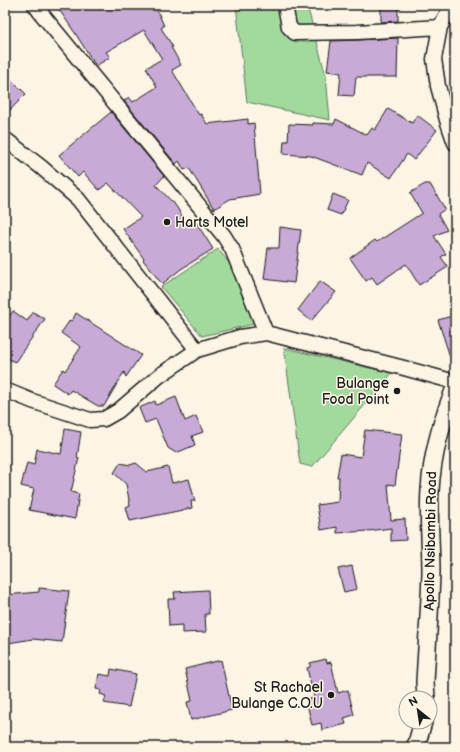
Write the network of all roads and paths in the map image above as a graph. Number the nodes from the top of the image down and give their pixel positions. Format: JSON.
{"nodes":[{"id":1,"x":35,"y":5,"type":"edge"},
{"id":2,"x":285,"y":5,"type":"edge"},
{"id":3,"x":452,"y":5,"type":"edge"},
{"id":4,"x":440,"y":27,"type":"junction"},
{"id":5,"x":5,"y":139,"type":"edge"},
{"id":6,"x":455,"y":143,"type":"edge"},
{"id":7,"x":266,"y":333,"type":"junction"},
{"id":8,"x":197,"y":350,"type":"junction"},
{"id":9,"x":455,"y":382,"type":"edge"},
{"id":10,"x":455,"y":388,"type":"edge"},
{"id":11,"x":5,"y":390,"type":"edge"},
{"id":12,"x":426,"y":690,"type":"edge"},
{"id":13,"x":421,"y":730,"type":"edge"},
{"id":14,"x":415,"y":747,"type":"edge"}],
"edges":[{"from":1,"to":7,"type":"street"},
{"from":2,"to":4,"type":"street"},
{"from":3,"to":4,"type":"street"},
{"from":4,"to":6,"type":"street"},
{"from":5,"to":8,"type":"street"},
{"from":7,"to":8,"type":"street"},
{"from":7,"to":9,"type":"street"},
{"from":8,"to":11,"type":"street"},
{"from":10,"to":12,"type":"street","name":"Apollo Nsibambi Road"},
{"from":13,"to":14,"type":"street"}]}
